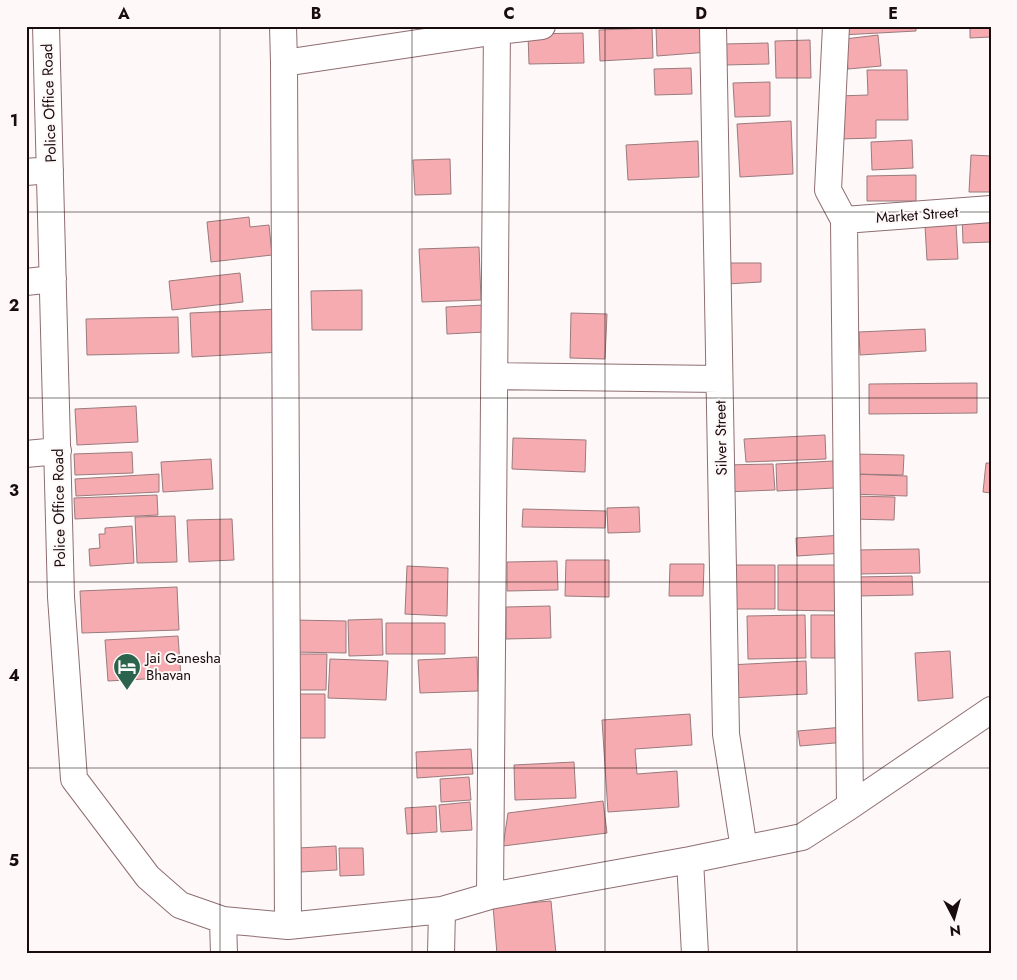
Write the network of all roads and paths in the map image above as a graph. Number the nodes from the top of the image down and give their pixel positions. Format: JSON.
{"nodes":[{"id":1,"x":46,"y":26,"type":"edge"},
{"id":2,"x":283,"y":26,"type":"edge"},
{"id":3,"x":542,"y":26,"type":"edge"},
{"id":4,"x":713,"y":26,"type":"edge"},
{"id":5,"x":836,"y":26,"type":"edge"},
{"id":6,"x":497,"y":29,"type":"edge"},
{"id":7,"x":284,"y":63,"type":"junction"},
{"id":8,"x":38,"y":171,"type":"edge"},
{"id":9,"x":991,"y":210,"type":"edge"},
{"id":10,"x":844,"y":220,"type":"junction"},
{"id":11,"x":54,"y":279,"type":"junction"},
{"id":12,"x":26,"y":282,"type":"edge"},
{"id":13,"x":495,"y":376,"type":"junction"},
{"id":14,"x":719,"y":379,"type":"junction"},
{"id":15,"x":58,"y":451,"type":"junction"},
{"id":16,"x":26,"y":454,"type":"edge"},
{"id":17,"x":991,"y":710,"type":"edge"},
{"id":18,"x":850,"y":806,"type":"junction"},
{"id":19,"x":744,"y":849,"type":"junction"},
{"id":20,"x":690,"y":860,"type":"junction"},
{"id":21,"x":490,"y":896,"type":"junction"},
{"id":22,"x":442,"y":910,"type":"junction"},
{"id":23,"x":223,"y":920,"type":"junction"},
{"id":24,"x":288,"y":926,"type":"junction"},
{"id":25,"x":224,"y":954,"type":"edge"},
{"id":26,"x":441,"y":954,"type":"edge"},
{"id":27,"x":695,"y":954,"type":"edge"}],
"edges":[{"from":1,"to":8,"type":"street","name":"Police Office Road"},
{"from":2,"to":7,"type":"street"},
{"from":3,"to":6,"type":"street"},
{"from":4,"to":14,"type":"street","name":"Silver Street"},
{"from":5,"to":10,"type":"street"},
{"from":6,"to":7,"type":"street"},
{"from":6,"to":13,"type":"street"},
{"from":7,"to":24,"type":"street"},
{"from":8,"to":11,"type":"street","name":"Police Office Road"},
{"from":9,"to":10,"type":"street","name":"Market Street"},
{"from":10,"to":18,"type":"street"},
{"from":11,"to":12,"type":"street"},
{"from":11,"to":15,"type":"street","name":"Police Office Road"},
{"from":13,"to":14,"type":"street"},
{"from":13,"to":21,"type":"street"},
{"from":14,"to":19,"type":"street","name":"Silver Street"},
{"from":15,"to":16,"type":"street"},
{"from":15,"to":23,"type":"street","name":"Police Office Road"},
{"from":17,"to":18,"type":"street","name":"Police Office Road"},
{"from":18,"to":19,"type":"street","name":"Police Office Road"},
{"from":19,"to":20,"type":"street","name":"Police Office Road"},
{"from":20,"to":21,"type":"street","name":"Police Office Road"},
{"from":20,"to":27,"type":"street"},
{"from":21,"to":22,"type":"street","name":"Police Office Road"},
{"from":22,"to":24,"type":"street","name":"Police Office Road"},
{"from":22,"to":26,"type":"street"},
{"from":23,"to":24,"type":"street","name":"Police Office Road"},
{"from":23,"to":25,"type":"street"}]}
